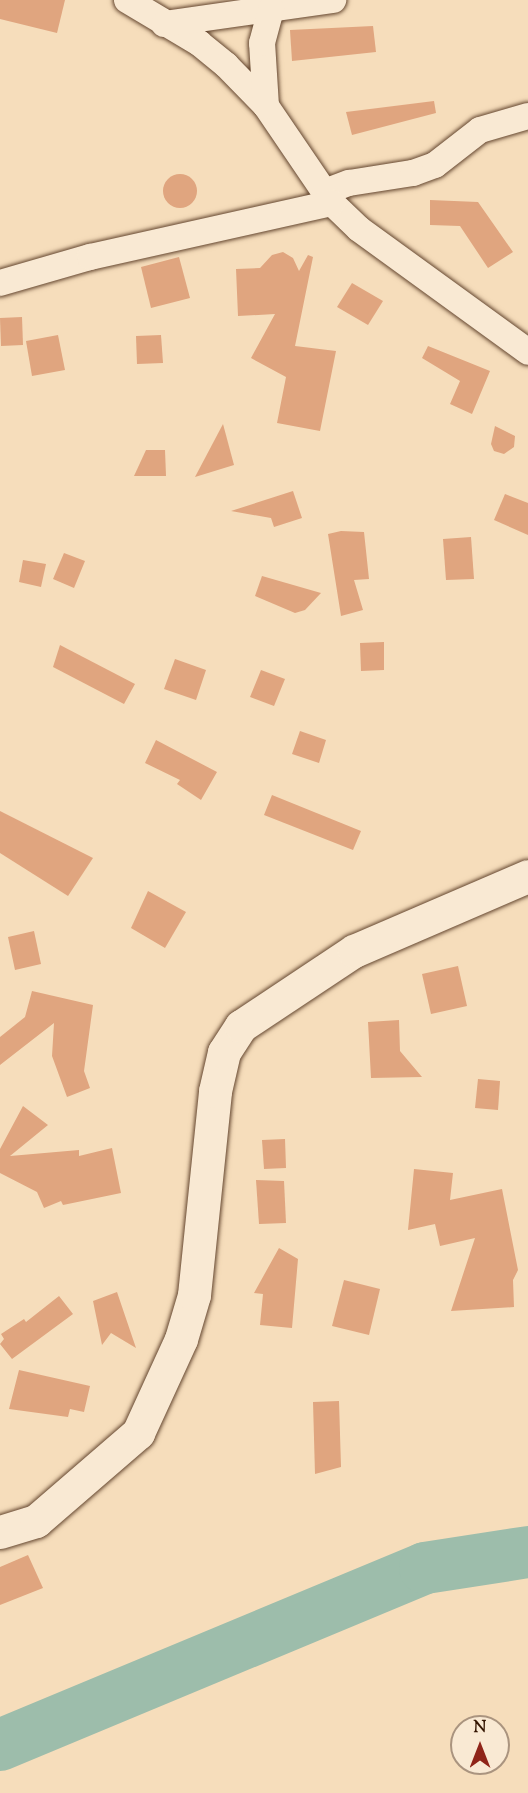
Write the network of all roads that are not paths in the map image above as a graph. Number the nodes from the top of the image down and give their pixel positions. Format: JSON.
{"nodes":[{"id":1,"x":127,"y":0,"type":"edge"},
{"id":2,"x":333,"y":0,"type":"edge"},
{"id":3,"x":271,"y":9,"type":"junction"},
{"id":4,"x":164,"y":24,"type":"junction"},
{"id":5,"x":266,"y":106,"type":"junction"},
{"id":6,"x":528,"y":116,"type":"edge"},
{"id":7,"x":328,"y":197,"type":"junction"},
{"id":8,"x":0,"y":283,"type":"edge"},
{"id":9,"x":528,"y":352,"type":"edge"},
{"id":10,"x":528,"y":876,"type":"edge"},
{"id":11,"x":0,"y":1532,"type":"edge"}],
"edges":[{"from":1,"to":4,"type":"street"},
{"from":2,"to":3,"type":"street"},
{"from":3,"to":4,"type":"street"},
{"from":3,"to":5,"type":"street"},
{"from":4,"to":5,"type":"street"},
{"from":5,"to":7,"type":"street"},
{"from":6,"to":7,"type":"street"},
{"from":7,"to":8,"type":"street"},
{"from":7,"to":9,"type":"street"},
{"from":10,"to":11,"type":"street"}]}
